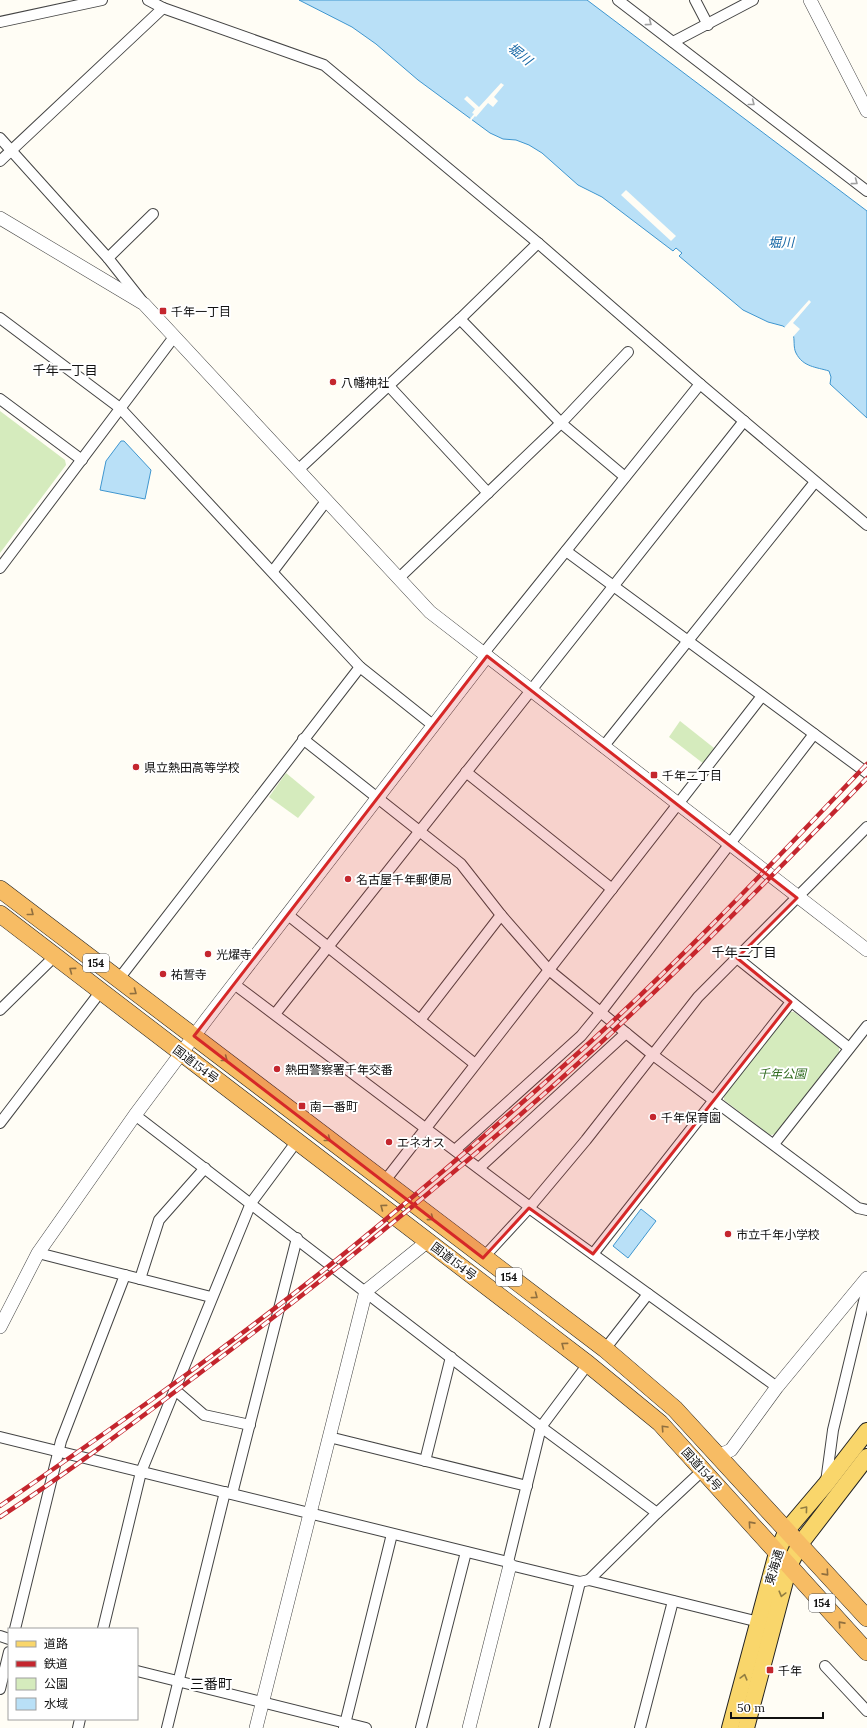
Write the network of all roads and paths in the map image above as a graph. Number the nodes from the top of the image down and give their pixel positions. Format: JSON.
{"nodes":[{"id":1,"x":102,"y":0,"type":"edge"},
{"id":2,"x":148,"y":0,"type":"edge"},
{"id":3,"x":618,"y":0,"type":"edge"},
{"id":4,"x":695,"y":0,"type":"edge"},
{"id":5,"x":753,"y":0,"type":"edge"},
{"id":6,"x":810,"y":0,"type":"edge"},
{"id":7,"x":163,"y":8,"type":"junction"},
{"id":8,"x":0,"y":22,"type":"edge"},
{"id":9,"x":708,"y":24,"type":"junction"},
{"id":10,"x":673,"y":42,"type":"junction"},
{"id":11,"x":865,"y":104,"type":"edge"},
{"id":12,"x":0,"y":138,"type":"edge"},
{"id":13,"x":11,"y":150,"type":"junction"},
{"id":14,"x":0,"y":161,"type":"edge"},
{"id":15,"x":867,"y":191,"type":"edge"},
{"id":16,"x":153,"y":214,"type":"dead end"},
{"id":17,"x":0,"y":218,"type":"edge"},
{"id":18,"x":538,"y":244,"type":"junction"},
{"id":19,"x":108,"y":258,"type":"junction"},
{"id":20,"x":144,"y":304,"type":"junction"},
{"id":21,"x":0,"y":318,"type":"edge"},
{"id":22,"x":460,"y":319,"type":"junction"},
{"id":23,"x":174,"y":337,"type":"junction"},
{"id":24,"x":628,"y":352,"type":"dead end"},
{"id":25,"x":700,"y":384,"type":"junction"},
{"id":26,"x":388,"y":385,"type":"junction"},
{"id":27,"x":0,"y":400,"type":"edge"},
{"id":28,"x":120,"y":408,"type":"junction"},
{"id":29,"x":744,"y":421,"type":"junction"},
{"id":30,"x":561,"y":423,"type":"junction"},
{"id":31,"x":82,"y":460,"type":"junction"},
{"id":32,"x":299,"y":469,"type":"junction"},
{"id":33,"x":625,"y":478,"type":"junction"},
{"id":34,"x":815,"y":482,"type":"junction"},
{"id":35,"x":488,"y":493,"type":"junction"},
{"id":36,"x":327,"y":500,"type":"junction"},
{"id":37,"x":867,"y":525,"type":"edge"},
{"id":38,"x":566,"y":551,"type":"junction"},
{"id":39,"x":0,"y":568,"type":"edge"},
{"id":40,"x":273,"y":571,"type":"junction"},
{"id":41,"x":399,"y":578,"type":"junction"},
{"id":42,"x":613,"y":586,"type":"junction"},
{"id":43,"x":688,"y":642,"type":"junction"},
{"id":44,"x":485,"y":655,"type":"junction"},
{"id":45,"x":360,"y":667,"type":"junction"},
{"id":46,"x":531,"y":690,"type":"junction"},
{"id":47,"x":762,"y":696,"type":"junction"},
{"id":48,"x":434,"y":726,"type":"junction"},
{"id":49,"x":814,"y":734,"type":"junction"},
{"id":50,"x":303,"y":739,"type":"junction"},
{"id":51,"x":603,"y":747,"type":"junction"},
{"id":52,"x":466,"y":772,"type":"junction"},
{"id":53,"x":867,"y":773,"type":"edge"},
{"id":54,"x":377,"y":799,"type":"junction"},
{"id":55,"x":678,"y":805,"type":"junction"},
{"id":56,"x":867,"y":827,"type":"edge"},
{"id":57,"x":419,"y":831,"type":"junction"},
{"id":58,"x":730,"y":845,"type":"junction"},
{"id":59,"x":0,"y":889,"type":"edge"},
{"id":60,"x":612,"y":889,"type":"junction"},
{"id":61,"x":797,"y":898,"type":"junction"},
{"id":62,"x":0,"y":914,"type":"edge"},
{"id":63,"x":288,"y":915,"type":"junction"},
{"id":64,"x":501,"y":915,"type":"junction"},
{"id":65,"x":328,"y":947,"type":"junction"},
{"id":66,"x":867,"y":950,"type":"edge"},
{"id":67,"x":55,"y":956,"type":"junction"},
{"id":68,"x":737,"y":958,"type":"junction"},
{"id":69,"x":549,"y":970,"type":"junction"},
{"id":70,"x":118,"y":980,"type":"junction"},
{"id":71,"x":234,"y":984,"type":"junction"},
{"id":72,"x":101,"y":991,"type":"junction"},
{"id":73,"x":791,"y":1002,"type":"junction"},
{"id":74,"x":0,"y":1010,"type":"edge"},
{"id":75,"x":600,"y":1013,"type":"junction"},
{"id":76,"x":275,"y":1014,"type":"junction"},
{"id":77,"x":420,"y":1020,"type":"junction"},
{"id":78,"x":867,"y":1026,"type":"edge"},
{"id":79,"x":626,"y":1033,"type":"junction"},
{"id":80,"x":194,"y":1036,"type":"junction"},
{"id":81,"x":849,"y":1048,"type":"junction"},
{"id":82,"x":181,"y":1053,"type":"junction"},
{"id":83,"x":653,"y":1055,"type":"junction"},
{"id":84,"x":475,"y":1064,"type":"junction"},
{"id":85,"x":714,"y":1100,"type":"junction"},
{"id":86,"x":135,"y":1115,"type":"junction"},
{"id":87,"x":1,"y":1119,"type":"edge"},
{"id":88,"x":425,"y":1128,"type":"junction"},
{"id":89,"x":297,"y":1141,"type":"junction"},
{"id":90,"x":774,"y":1144,"type":"junction"},
{"id":91,"x":455,"y":1150,"type":"junction"},
{"id":92,"x":205,"y":1168,"type":"junction"},
{"id":93,"x":479,"y":1168,"type":"junction"},
{"id":94,"x":384,"y":1182,"type":"junction"},
{"id":95,"x":251,"y":1203,"type":"junction"},
{"id":96,"x":530,"y":1207,"type":"junction"},
{"id":97,"x":867,"y":1210,"type":"edge"},
{"id":98,"x":297,"y":1238,"type":"junction"},
{"id":99,"x":428,"y":1241,"type":"junction"},
{"id":100,"x":38,"y":1253,"type":"junction"},
{"id":101,"x":593,"y":1254,"type":"junction"},
{"id":102,"x":483,"y":1258,"type":"junction"},
{"id":103,"x":125,"y":1275,"type":"junction"},
{"id":104,"x":867,"y":1278,"type":"edge"},
{"id":105,"x":140,"y":1279,"type":"junction"},
{"id":106,"x":867,"y":1289,"type":"edge"},
{"id":107,"x":366,"y":1291,"type":"junction"},
{"id":108,"x":648,"y":1294,"type":"junction"},
{"id":109,"x":211,"y":1297,"type":"junction"},
{"id":110,"x":0,"y":1327,"type":"edge"},
{"id":111,"x":605,"y":1349,"type":"junction"},
{"id":112,"x":451,"y":1357,"type":"junction"},
{"id":113,"x":588,"y":1364,"type":"junction"},
{"id":114,"x":777,"y":1387,"type":"junction"},
{"id":115,"x":174,"y":1389,"type":"junction"},
{"id":116,"x":250,"y":1425,"type":"junction"},
{"id":117,"x":541,"y":1427,"type":"junction"},
{"id":118,"x":867,"y":1431,"type":"edge"},
{"id":119,"x":0,"y":1437,"type":"edge"},
{"id":120,"x":329,"y":1437,"type":"junction"},
{"id":121,"x":59,"y":1451,"type":"junction"},
{"id":122,"x":718,"y":1456,"type":"junction"},
{"id":123,"x":867,"y":1457,"type":"edge"},
{"id":124,"x":425,"y":1461,"type":"junction"},
{"id":125,"x":703,"y":1470,"type":"junction"},
{"id":126,"x":141,"y":1472,"type":"junction"},
{"id":127,"x":826,"y":1484,"type":"junction"},
{"id":128,"x":527,"y":1486,"type":"junction"},
{"id":129,"x":229,"y":1493,"type":"junction"},
{"id":130,"x":310,"y":1513,"type":"junction"},
{"id":131,"x":657,"y":1513,"type":"junction"},
{"id":132,"x":787,"y":1530,"type":"junction"},
{"id":133,"x":392,"y":1534,"type":"junction"},
{"id":134,"x":800,"y":1544,"type":"junction"},
{"id":135,"x":466,"y":1552,"type":"junction"},
{"id":136,"x":777,"y":1553,"type":"junction"},
{"id":137,"x":509,"y":1564,"type":"junction"},
{"id":138,"x":789,"y":1566,"type":"junction"},
{"id":139,"x":585,"y":1581,"type":"junction"},
{"id":140,"x":674,"y":1601,"type":"junction"},
{"id":141,"x":867,"y":1618,"type":"edge"},
{"id":142,"x":759,"y":1622,"type":"junction"},
{"id":143,"x":15,"y":1628,"type":"edge"},
{"id":144,"x":102,"y":1628,"type":"edge"},
{"id":145,"x":867,"y":1652,"type":"edge"},
{"id":146,"x":8,"y":1656,"type":"edge"},
{"id":147,"x":825,"y":1666,"type":"dead end"},
{"id":148,"x":138,"y":1671,"type":"edge"},
{"id":149,"x":179,"y":1681,"type":"junction"},
{"id":150,"x":0,"y":1689,"type":"edge"},
{"id":151,"x":263,"y":1702,"type":"junction"},
{"id":152,"x":867,"y":1711,"type":"edge"},
{"id":153,"x":344,"y":1725,"type":"edge"},
{"id":154,"x":167,"y":1728,"type":"edge"},
{"id":155,"x":256,"y":1728,"type":"edge"},
{"id":156,"x":366,"y":1728,"type":"edge"},
{"id":157,"x":421,"y":1728,"type":"edge"},
{"id":158,"x":469,"y":1728,"type":"edge"},
{"id":159,"x":544,"y":1728,"type":"edge"},
{"id":160,"x":640,"y":1728,"type":"edge"},
{"id":161,"x":730,"y":1728,"type":"edge"},
{"id":162,"x":746,"y":1728,"type":"edge"}],
"edges":[{"from":1,"to":8,"type":"street"},
{"from":2,"to":7,"type":"street"},
{"from":3,"to":10,"type":"street","one_way":true},
{"from":4,"to":9,"type":"street"},
{"from":5,"to":9,"type":"street"},
{"from":6,"to":11,"type":"street"},
{"from":7,"to":13,"type":"street"},
{"from":7,"to":18,"type":"street"},
{"from":9,"to":10,"type":"street"},
{"from":10,"to":15,"type":"street","one_way":true},
{"from":12,"to":13,"type":"street"},
{"from":13,"to":14,"type":"street"},
{"from":13,"to":19,"type":"street"},
{"from":16,"to":19,"type":"street"},
{"from":17,"to":20,"type":"street"},
{"from":18,"to":22,"type":"street"},
{"from":18,"to":25,"type":"street"},
{"from":19,"to":20,"type":"street"},
{"from":20,"to":23,"type":"street"},
{"from":21,"to":28,"type":"street"},
{"from":22,"to":26,"type":"street"},
{"from":22,"to":30,"type":"street"},
{"from":23,"to":28,"type":"street"},
{"from":23,"to":32,"type":"street"},
{"from":24,"to":30,"type":"street"},
{"from":25,"to":29,"type":"street"},
{"from":25,"to":33,"type":"street"},
{"from":26,"to":32,"type":"street"},
{"from":26,"to":35,"type":"street"},
{"from":27,"to":31,"type":"street"},
{"from":28,"to":31,"type":"street"},
{"from":28,"to":40,"type":"street"},
{"from":29,"to":34,"type":"street"},
{"from":29,"to":42,"type":"street"},
{"from":30,"to":33,"type":"street"},
{"from":30,"to":35,"type":"street"},
{"from":31,"to":39,"type":"street"},
{"from":32,"to":36,"type":"street"},
{"from":33,"to":38,"type":"street"},
{"from":34,"to":37,"type":"street"},
{"from":34,"to":43,"type":"street"},
{"from":35,"to":41,"type":"street"},
{"from":36,"to":40,"type":"street"},
{"from":36,"to":41,"type":"street"},
{"from":38,"to":42,"type":"street"},
{"from":38,"to":44,"type":"street"},
{"from":40,"to":45,"type":"street"},
{"from":41,"to":44,"type":"street"},
{"from":42,"to":43,"type":"street"},
{"from":42,"to":46,"type":"street"},
{"from":43,"to":47,"type":"street"},
{"from":43,"to":51,"type":"street"},
{"from":44,"to":46,"type":"street"},
{"from":44,"to":48,"type":"street"},
{"from":45,"to":48,"type":"street"},
{"from":45,"to":50,"type":"street"},
{"from":46,"to":51,"type":"street"},
{"from":46,"to":52,"type":"street"},
{"from":47,"to":49,"type":"street"},
{"from":47,"to":55,"type":"street"},
{"from":48,"to":54,"type":"street"},
{"from":49,"to":53,"type":"street"},
{"from":49,"to":58,"type":"street"},
{"from":50,"to":54,"type":"street"},
{"from":50,"to":70,"type":"street"},
{"from":51,"to":55,"type":"street"},
{"from":52,"to":57,"type":"street"},
{"from":52,"to":60,"type":"street"},
{"from":54,"to":57,"type":"street"},
{"from":54,"to":63,"type":"street"},
{"from":55,"to":58,"type":"street"},
{"from":55,"to":60,"type":"street"},
{"from":56,"to":61,"type":"street"},
{"from":57,"to":64,"type":"street"},
{"from":57,"to":65,"type":"street"},
{"from":58,"to":61,"type":"street"},
{"from":58,"to":75,"type":"street"},
{"from":59,"to":70,"type":"highway","name":"国道154号","number":"154","one_way":true},
{"from":60,"to":69,"type":"street"},
{"from":61,"to":66,"type":"street"},
{"from":61,"to":68,"type":"street"},
{"from":62,"to":67,"type":"highway","name":"国道154号","number":"154"},
{"from":63,"to":65,"type":"street"},
{"from":63,"to":71,"type":"street"},
{"from":64,"to":69,"type":"street"},
{"from":64,"to":77,"type":"street"},
{"from":65,"to":76,"type":"street"},
{"from":65,"to":77,"type":"street"},
{"from":72,"to":67,"type":"highway","name":"国道154号","number":"154","one_way":true},
{"from":67,"to":74,"type":"street"},
{"from":68,"to":73,"type":"street"},
{"from":68,"to":83,"type":"street"},
{"from":69,"to":75,"type":"street"},
{"from":69,"to":84,"type":"street"},
{"from":70,"to":80,"type":"highway","name":"国道154号","number":"154","one_way":true},
{"from":71,"to":76,"type":"street"},
{"from":71,"to":80,"type":"street"},
{"from":72,"to":82,"type":"highway","name":"国道154号","number":"154"},
{"from":72,"to":87,"type":"street"},
{"from":73,"to":81,"type":"street"},
{"from":73,"to":85,"type":"street"},
{"from":75,"to":79,"type":"street"},
{"from":75,"to":91,"type":"street"},
{"from":76,"to":88,"type":"street"},
{"from":77,"to":84,"type":"street"},
{"from":78,"to":81,"type":"street"},
{"from":79,"to":83,"type":"street"},
{"from":79,"to":93,"type":"street"},
{"from":80,"to":82,"type":"street"},
{"from":80,"to":94,"type":"highway","name":"国道154号","number":"154","one_way":true},
{"from":81,"to":90,"type":"street"},
{"from":82,"to":86,"type":"street"},
{"from":82,"to":89,"type":"highway","name":"国道154号","number":"154"},
{"from":83,"to":85,"type":"street"},
{"from":83,"to":96,"type":"street"},
{"from":84,"to":88,"type":"street"},
{"from":85,"to":90,"type":"street"},
{"from":85,"to":101,"type":"street"},
{"from":86,"to":92,"type":"street"},
{"from":86,"to":100,"type":"street"},
{"from":88,"to":91,"type":"street"},
{"from":88,"to":94,"type":"street"},
{"from":89,"to":95,"type":"street"},
{"from":99,"to":89,"type":"highway","name":"国道154号","number":"154","one_way":true},
{"from":90,"to":97,"type":"street"},
{"from":91,"to":93,"type":"street"},
{"from":92,"to":95,"type":"street"},
{"from":92,"to":105,"type":"street"},
{"from":93,"to":96,"type":"street"},
{"from":94,"to":102,"type":"highway","name":"国道154号","number":"154","one_way":true},
{"from":95,"to":98,"type":"street"},
{"from":95,"to":109,"type":"street"},
{"from":96,"to":101,"type":"street"},
{"from":96,"to":102,"type":"street"},
{"from":98,"to":107,"type":"street"},
{"from":98,"to":116,"type":"street"},
{"from":99,"to":107,"type":"street"},
{"from":113,"to":99,"type":"highway","name":"国道154号","number":"154","one_way":true},
{"from":100,"to":103,"type":"street"},
{"from":100,"to":110,"type":"street"},
{"from":101,"to":108,"type":"street"},
{"from":102,"to":111,"type":"highway","name":"国道154号","number":"154","one_way":true},
{"from":103,"to":105,"type":"street"},
{"from":103,"to":121,"type":"street"},
{"from":104,"to":114,"type":"street"},
{"from":105,"to":109,"type":"street"},
{"from":106,"to":127,"type":"street"},
{"from":107,"to":112,"type":"street"},
{"from":107,"to":120,"type":"street"},
{"from":108,"to":111,"type":"street"},
{"from":108,"to":114,"type":"street"},
{"from":109,"to":115,"type":"street"},
{"from":111,"to":122,"type":"highway","name":"国道154号","number":"154"},
{"from":112,"to":117,"type":"street"},
{"from":112,"to":124,"type":"street"},
{"from":113,"to":117,"type":"street"},
{"from":125,"to":113,"type":"highway","name":"国道154号","number":"154","one_way":true},
{"from":114,"to":122,"type":"street"},
{"from":115,"to":116,"type":"street"},
{"from":115,"to":126,"type":"street"},
{"from":116,"to":129,"type":"street"},
{"from":117,"to":128,"type":"street"},
{"from":117,"to":131,"type":"street"},
{"from":118,"to":127,"type":"main road","name":"東海通"},
{"from":119,"to":121,"type":"street"},
{"from":120,"to":124,"type":"street"},
{"from":120,"to":130,"type":"street"},
{"from":121,"to":126,"type":"street"},
{"from":121,"to":143,"type":"street"},
{"from":122,"to":132,"type":"highway","name":"国道154号","number":"154"},
{"from":123,"to":134,"type":"main road","name":"東海通"},
{"from":124,"to":128,"type":"street"},
{"from":125,"to":131,"type":"street"},
{"from":136,"to":125,"type":"highway","name":"国道154号","number":"154","one_way":true},
{"from":126,"to":129,"type":"street"},
{"from":126,"to":144,"type":"street"},
{"from":132,"to":127,"type":"main road","name":"東海通","one_way":true},
{"from":128,"to":137,"type":"street"},
{"from":129,"to":130,"type":"street"},
{"from":129,"to":149,"type":"street"},
{"from":130,"to":133,"type":"street"},
{"from":130,"to":151,"type":"street"},
{"from":131,"to":139,"type":"street"},
{"from":132,"to":134,"type":"highway","name":"国道154号","number":"154"},
{"from":132,"to":136,"type":"main road","name":"東海通"},
{"from":133,"to":135,"type":"street"},
{"from":133,"to":153,"type":"street"},
{"from":134,"to":138,"type":"main road","name":"東海通"},
{"from":134,"to":141,"type":"highway","name":"国道154号","number":"154","one_way":true},
{"from":135,"to":137,"type":"street"},
{"from":135,"to":157,"type":"street"},
{"from":136,"to":138,"type":"highway","name":"国道154号","number":"154"},
{"from":136,"to":142,"type":"main road","name":"東海通"},
{"from":137,"to":139,"type":"street"},
{"from":137,"to":158,"type":"street"},
{"from":145,"to":138,"type":"highway","name":"国道154号","number":"154","one_way":true},
{"from":138,"to":162,"type":"main road","name":"東海通","one_way":true},
{"from":139,"to":140,"type":"street"},
{"from":139,"to":159,"type":"street"},
{"from":140,"to":142,"type":"street"},
{"from":140,"to":160,"type":"street"},
{"from":161,"to":142,"type":"main road","name":"東海通","one_way":true},
{"from":146,"to":150,"type":"street"},
{"from":147,"to":152,"type":"street"},
{"from":148,"to":149,"type":"street"},
{"from":149,"to":151,"type":"street"},
{"from":149,"to":154,"type":"street"},
{"from":151,"to":153,"type":"street"},
{"from":151,"to":155,"type":"street"},
{"from":153,"to":156,"type":"street"}]}
